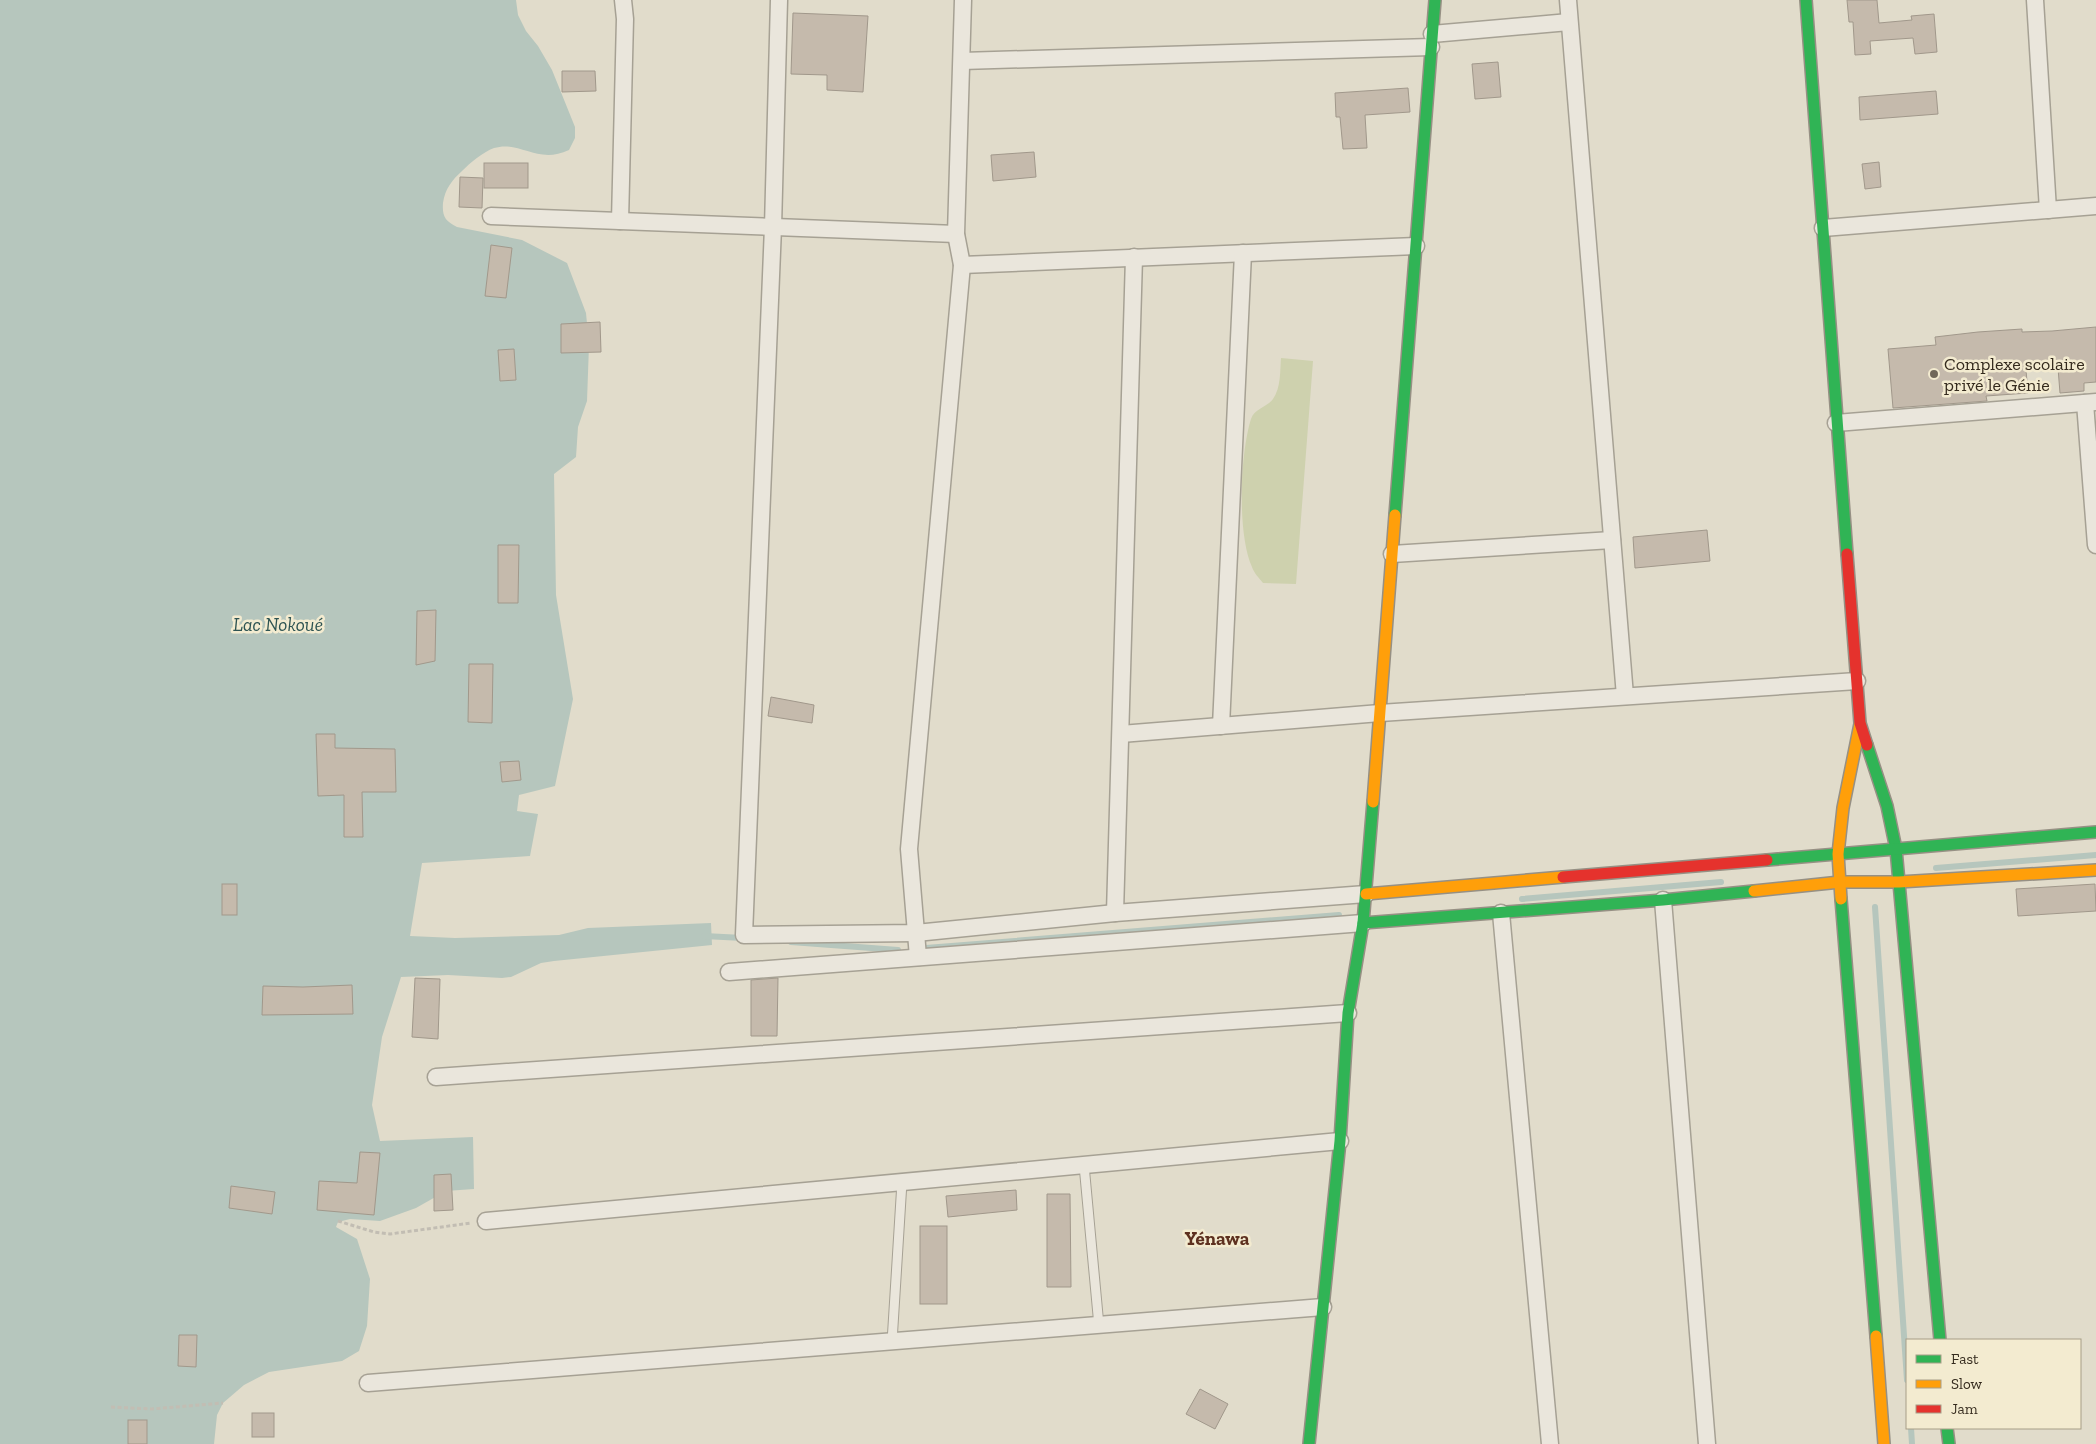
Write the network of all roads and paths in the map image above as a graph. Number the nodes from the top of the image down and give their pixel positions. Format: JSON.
{"nodes":[{"id":1,"x":623,"y":0,"type":"edge"},
{"id":2,"x":779,"y":0,"type":"edge"},
{"id":3,"x":963,"y":0,"type":"edge"},
{"id":4,"x":1435,"y":0,"type":"edge"},
{"id":5,"x":1568,"y":0,"type":"edge"},
{"id":6,"x":1806,"y":0,"type":"edge"},
{"id":7,"x":2035,"y":0,"type":"edge"},
{"id":8,"x":1569,"y":22,"type":"junction"},
{"id":9,"x":1432,"y":41,"type":"junction"},
{"id":10,"x":962,"y":62,"type":"junction"},
{"id":11,"x":2096,"y":206,"type":"edge"},
{"id":12,"x":2048,"y":210,"type":"junction"},
{"id":13,"x":490,"y":216,"type":"dead end"},
{"id":14,"x":620,"y":221,"type":"junction"},
{"id":15,"x":772,"y":227,"type":"junction"},
{"id":16,"x":1823,"y":228,"type":"junction"},
{"id":17,"x":956,"y":234,"type":"junction"},
{"id":18,"x":1416,"y":246,"type":"junction"},
{"id":19,"x":1243,"y":253,"type":"junction"},
{"id":20,"x":1134,"y":257,"type":"junction"},
{"id":21,"x":962,"y":265,"type":"junction"},
{"id":22,"x":2090,"y":403,"type":"edge"},
{"id":23,"x":1836,"y":423,"type":"junction"},
{"id":24,"x":1612,"y":540,"type":"junction"},
{"id":25,"x":2096,"y":545,"type":"edge"},
{"id":26,"x":1392,"y":554,"type":"junction"},
{"id":27,"x":1857,"y":681,"type":"junction"},
{"id":28,"x":1625,"y":696,"type":"junction"},
{"id":29,"x":1380,"y":713,"type":"junction"},
{"id":30,"x":1860,"y":723,"type":"junction"},
{"id":31,"x":1221,"y":726,"type":"junction"},
{"id":32,"x":1121,"y":734,"type":"junction"},
{"id":33,"x":2096,"y":832,"type":"edge"},
{"id":34,"x":1896,"y":849,"type":"junction"},
{"id":35,"x":1838,"y":854,"type":"junction"},
{"id":36,"x":2096,"y":870,"type":"edge"},
{"id":37,"x":1840,"y":882,"type":"junction"},
{"id":38,"x":1899,"y":882,"type":"junction"},
{"id":39,"x":1366,"y":894,"type":"junction"},
{"id":40,"x":1663,"y":900,"type":"junction"},
{"id":41,"x":1115,"y":913,"type":"junction"},
{"id":42,"x":1501,"y":913,"type":"junction"},
{"id":43,"x":1364,"y":923,"type":"junction"},
{"id":44,"x":916,"y":933,"type":"junction"},
{"id":45,"x":918,"y":957,"type":"junction"},
{"id":46,"x":729,"y":972,"type":"dead end"},
{"id":47,"x":1348,"y":1013,"type":"junction"},
{"id":48,"x":436,"y":1077,"type":"dead end"},
{"id":49,"x":1340,"y":1141,"type":"junction"},
{"id":50,"x":1084,"y":1165,"type":"junction"},
{"id":51,"x":902,"y":1182,"type":"junction"},
{"id":52,"x":486,"y":1221,"type":"joint"},
{"id":53,"x":338,"y":1222,"type":"dead end"},
{"id":54,"x":1323,"y":1307,"type":"junction"},
{"id":55,"x":1099,"y":1326,"type":"junction"},
{"id":56,"x":1940,"y":1339,"type":"edge"},
{"id":57,"x":892,"y":1342,"type":"junction"},
{"id":58,"x":368,"y":1383,"type":"dead end"},
{"id":59,"x":223,"y":1403,"type":"dead end"},
{"id":60,"x":110,"y":1407,"type":"dead end"},
{"id":61,"x":1947,"y":1429,"type":"edge"},
{"id":62,"x":1309,"y":1444,"type":"edge"},
{"id":63,"x":1550,"y":1444,"type":"edge"},
{"id":64,"x":1707,"y":1444,"type":"edge"},
{"id":65,"x":1884,"y":1444,"type":"edge"},
{"id":66,"x":1949,"y":1444,"type":"edge"}],
"edges":[{"from":1,"to":14,"type":"street"},
{"from":2,"to":15,"type":"street"},
{"from":3,"to":10,"type":"street"},
{"from":4,"to":9,"type":"street"},
{"from":5,"to":8,"type":"street"},
{"from":6,"to":16,"type":"street"},
{"from":7,"to":12,"type":"street"},
{"from":8,"to":9,"type":"street"},
{"from":8,"to":24,"type":"street"},
{"from":9,"to":10,"type":"street"},
{"from":9,"to":18,"type":"street"},
{"from":10,"to":17,"type":"street"},
{"from":11,"to":12,"type":"street"},
{"from":12,"to":16,"type":"street"},
{"from":13,"to":14,"type":"street"},
{"from":14,"to":15,"type":"street"},
{"from":15,"to":17,"type":"street"},
{"from":15,"to":44,"type":"street"},
{"from":16,"to":23,"type":"street"},
{"from":17,"to":21,"type":"street"},
{"from":18,"to":19,"type":"street"},
{"from":18,"to":26,"type":"street"},
{"from":19,"to":20,"type":"street"},
{"from":19,"to":31,"type":"street"},
{"from":20,"to":21,"type":"street"},
{"from":20,"to":32,"type":"street"},
{"from":21,"to":44,"type":"street"},
{"from":22,"to":23,"type":"street"},
{"from":22,"to":25,"type":"street"},
{"from":23,"to":27,"type":"street"},
{"from":24,"to":26,"type":"street"},
{"from":24,"to":28,"type":"street"},
{"from":26,"to":29,"type":"street"},
{"from":27,"to":28,"type":"street"},
{"from":27,"to":30,"type":"street"},
{"from":28,"to":29,"type":"street"},
{"from":29,"to":31,"type":"street"},
{"from":29,"to":39,"type":"street"},
{"from":30,"to":34,"type":"street"},
{"from":30,"to":35,"type":"street"},
{"from":31,"to":32,"type":"street"},
{"from":32,"to":41,"type":"street"},
{"from":33,"to":34,"type":"street"},
{"from":34,"to":35,"type":"street"},
{"from":34,"to":38,"type":"street"},
{"from":35,"to":37,"type":"street"},
{"from":35,"to":39,"type":"street"},
{"from":36,"to":38,"type":"street"},
{"from":37,"to":38,"type":"street"},
{"from":37,"to":40,"type":"street"},
{"from":37,"to":65,"type":"street"},
{"from":38,"to":56,"type":"street"},
{"from":39,"to":41,"type":"street"},
{"from":39,"to":43,"type":"street"},
{"from":40,"to":42,"type":"street"},
{"from":40,"to":64,"type":"street"},
{"from":41,"to":44,"type":"street"},
{"from":42,"to":43,"type":"street"},
{"from":42,"to":63,"type":"street"},
{"from":43,"to":45,"type":"street"},
{"from":43,"to":47,"type":"street"},
{"from":44,"to":45,"type":"street"},
{"from":45,"to":46,"type":"street"},
{"from":47,"to":48,"type":"street"},
{"from":47,"to":49,"type":"street"},
{"from":49,"to":50,"type":"street"},
{"from":49,"to":54,"type":"street"},
{"from":50,"to":51,"type":"street"},
{"from":50,"to":55,"type":"lane"},
{"from":51,"to":52,"type":"street"},
{"from":51,"to":57,"type":"lane"},
{"from":52,"to":53,"type":"path"},
{"from":54,"to":55,"type":"street"},
{"from":54,"to":62,"type":"street"},
{"from":55,"to":57,"type":"street"},
{"from":57,"to":58,"type":"street"},
{"from":59,"to":60,"type":"path"},
{"from":61,"to":66,"type":"street"}]}
